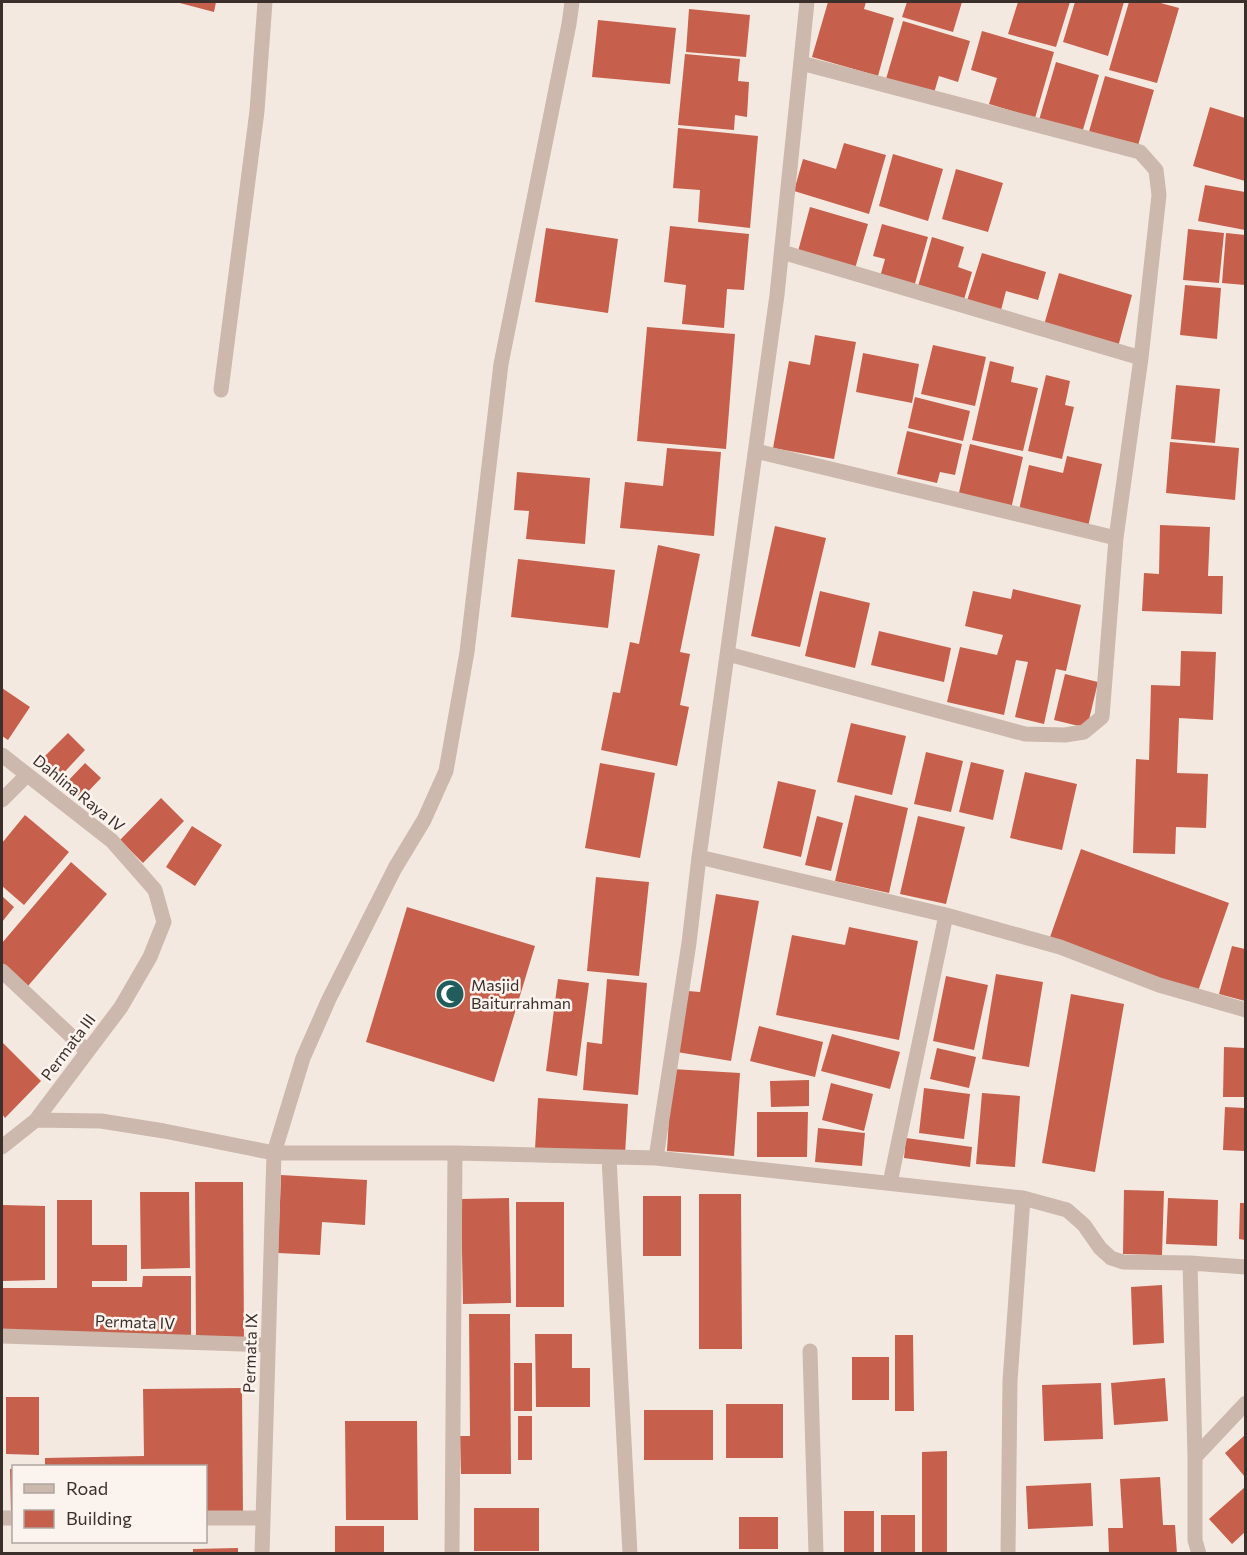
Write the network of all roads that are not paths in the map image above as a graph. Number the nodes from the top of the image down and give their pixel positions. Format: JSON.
{"nodes":[{"id":1,"x":265,"y":2,"type":"edge"},
{"id":2,"x":572,"y":2,"type":"edge"},
{"id":3,"x":807,"y":2,"type":"edge"},
{"id":4,"x":801,"y":63,"type":"junction"},
{"id":5,"x":782,"y":252,"type":"junction"},
{"id":6,"x":1141,"y":358,"type":"junction"},
{"id":7,"x":221,"y":390,"type":"dead end"},
{"id":8,"x":756,"y":451,"type":"junction"},
{"id":9,"x":1116,"y":538,"type":"junction"},
{"id":10,"x":728,"y":654,"type":"junction"},
{"id":11,"x":2,"y":755,"type":"edge"},
{"id":12,"x":27,"y":775,"type":"junction"},
{"id":13,"x":2,"y":800,"type":"edge"},
{"id":14,"x":699,"y":856,"type":"junction"},
{"id":15,"x":945,"y":915,"type":"junction"},
{"id":16,"x":150,"y":957,"type":"joint"},
{"id":17,"x":2,"y":972,"type":"edge"},
{"id":18,"x":1245,"y":1010,"type":"edge"},
{"id":19,"x":87,"y":1051,"type":"junction"},
{"id":20,"x":36,"y":1120,"type":"junction"},
{"id":21,"x":2,"y":1147,"type":"edge"},
{"id":22,"x":274,"y":1153,"type":"junction"},
{"id":23,"x":455,"y":1153,"type":"junction"},
{"id":24,"x":609,"y":1158,"type":"junction"},
{"id":25,"x":656,"y":1158,"type":"junction"},
{"id":26,"x":890,"y":1183,"type":"junction"},
{"id":27,"x":1023,"y":1198,"type":"junction"},
{"id":28,"x":1190,"y":1263,"type":"junction"},
{"id":29,"x":1245,"y":1267,"type":"edge"},
{"id":30,"x":2,"y":1336,"type":"edge"},
{"id":31,"x":268,"y":1345,"type":"junction"},
{"id":32,"x":810,"y":1351,"type":"dead end"},
{"id":33,"x":1245,"y":1403,"type":"edge"},
{"id":34,"x":1195,"y":1457,"type":"junction"},
{"id":35,"x":207,"y":1518,"type":"edge"},
{"id":36,"x":263,"y":1518,"type":"junction"},
{"id":37,"x":262,"y":1554,"type":"edge"},
{"id":38,"x":452,"y":1554,"type":"edge"},
{"id":39,"x":630,"y":1554,"type":"edge"},
{"id":40,"x":816,"y":1554,"type":"edge"},
{"id":41,"x":1008,"y":1554,"type":"edge"},
{"id":42,"x":1200,"y":1554,"type":"edge"}],
"edges":[{"from":1,"to":7,"type":"street"},
{"from":2,"to":22,"type":"street","name":"Permata IX"},
{"from":3,"to":4,"type":"street"},
{"from":4,"to":5,"type":"street"},
{"from":4,"to":6,"type":"street"},
{"from":5,"to":6,"type":"street"},
{"from":5,"to":8,"type":"street"},
{"from":6,"to":9,"type":"street"},
{"from":8,"to":9,"type":"street"},
{"from":8,"to":10,"type":"street"},
{"from":9,"to":10,"type":"street"},
{"from":10,"to":14,"type":"street"},
{"from":11,"to":12,"type":"street","name":"Dahlina Raya IV"},
{"from":12,"to":13,"type":"street"},
{"from":12,"to":16,"type":"street","name":"Dahlina Raya IV"},
{"from":14,"to":15,"type":"street"},
{"from":14,"to":25,"type":"street"},
{"from":15,"to":18,"type":"street"},
{"from":15,"to":26,"type":"street"},
{"from":16,"to":19,"type":"street","name":"Permata III"},
{"from":17,"to":19,"type":"street"},
{"from":19,"to":20,"type":"street","name":"Permata III"},
{"from":20,"to":21,"type":"street","name":"Permata III"},
{"from":20,"to":22,"type":"street"},
{"from":22,"to":23,"type":"street"},
{"from":22,"to":31,"type":"street","name":"Permata IX"},
{"from":23,"to":24,"type":"street"},
{"from":23,"to":38,"type":"street"},
{"from":24,"to":25,"type":"street"},
{"from":24,"to":39,"type":"street"},
{"from":25,"to":26,"type":"street"},
{"from":26,"to":27,"type":"street"},
{"from":27,"to":28,"type":"street"},
{"from":27,"to":41,"type":"street"},
{"from":28,"to":29,"type":"street"},
{"from":28,"to":34,"type":"street"},
{"from":30,"to":31,"type":"street","name":"Permata IV"},
{"from":31,"to":36,"type":"street","name":"Permata IX"},
{"from":32,"to":40,"type":"street"},
{"from":33,"to":34,"type":"street"},
{"from":34,"to":42,"type":"street"},
{"from":35,"to":36,"type":"street"},
{"from":36,"to":37,"type":"street","name":"Permata IX"}]}
